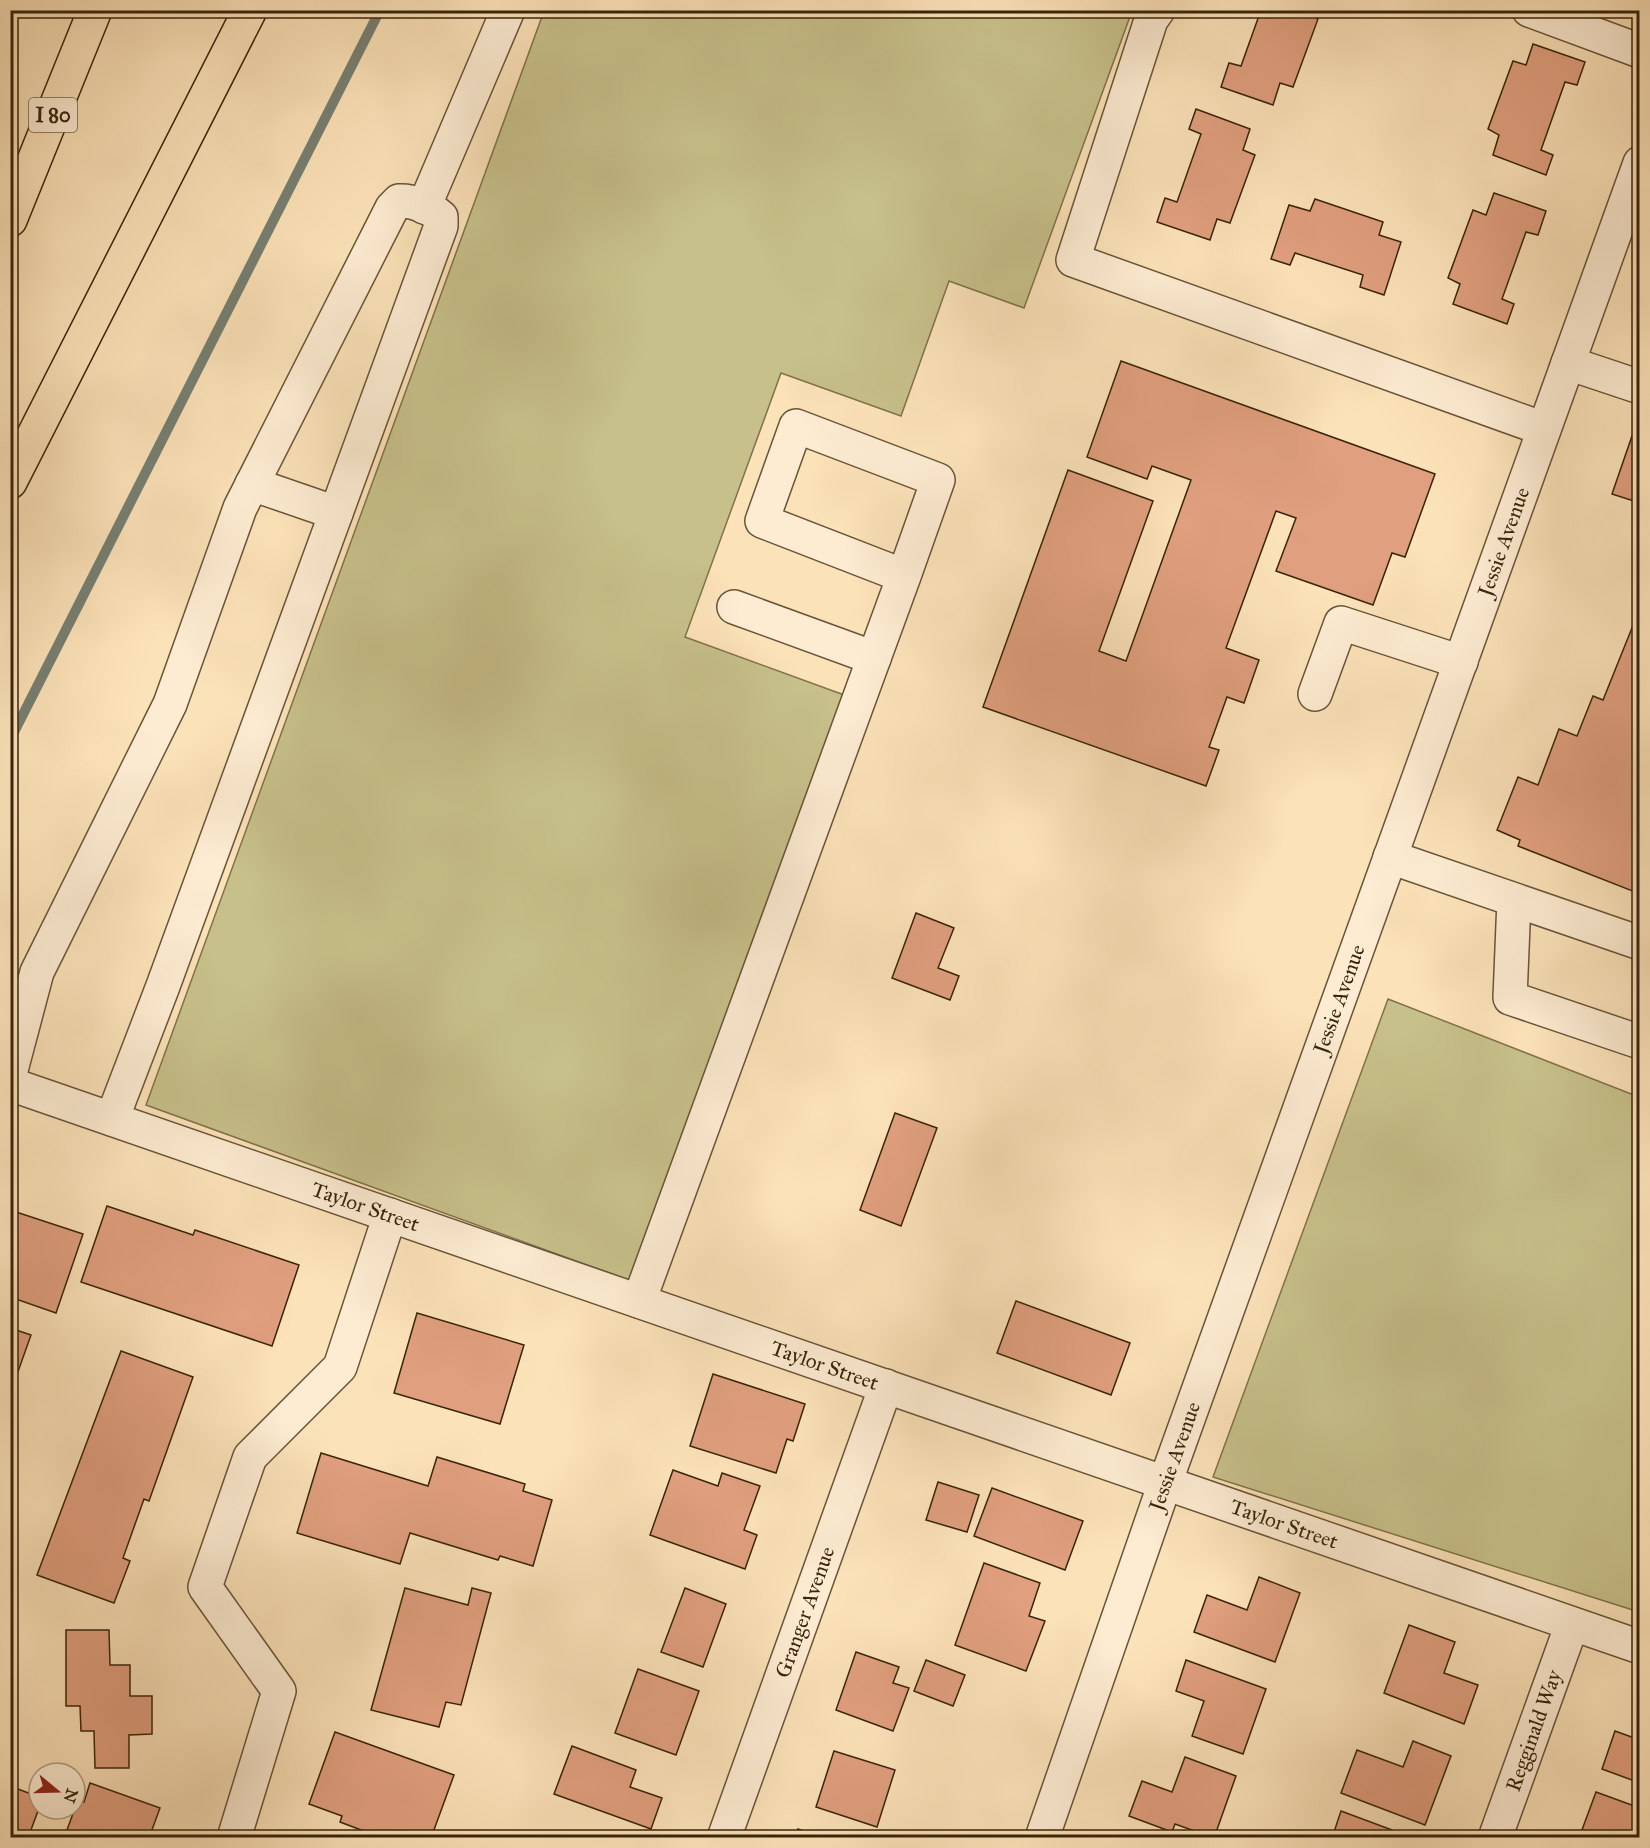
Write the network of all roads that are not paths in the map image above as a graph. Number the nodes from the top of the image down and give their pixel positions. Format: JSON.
{"nodes":[{"id":1,"x":94,"y":10,"type":"edge"},
{"id":2,"x":250,"y":10,"type":"edge"},
{"id":3,"x":508,"y":10,"type":"edge"},
{"id":4,"x":1158,"y":10,"type":"edge"},
{"id":5,"x":1529,"y":10,"type":"edge"},
{"id":6,"x":1640,"y":51,"type":"edge"},
{"id":7,"x":1640,"y":163,"type":"edge"},
{"id":8,"x":424,"y":207,"type":"junction"},
{"id":9,"x":10,"y":220,"type":"edge"},
{"id":10,"x":1568,"y":363,"type":"junction"},
{"id":11,"x":1640,"y":387,"type":"edge"},
{"id":12,"x":1544,"y":429,"type":"junction"},
{"id":13,"x":10,"y":482,"type":"edge"},
{"id":14,"x":252,"y":484,"type":"junction"},
{"id":15,"x":336,"y":513,"type":"junction"},
{"id":16,"x":904,"y":576,"type":"junction"},
{"id":17,"x":734,"y":607,"type":"dead end"},
{"id":18,"x":874,"y":658,"type":"junction"},
{"id":19,"x":1461,"y":662,"type":"junction"},
{"id":20,"x":1315,"y":694,"type":"dead end"},
{"id":21,"x":1390,"y":857,"type":"junction"},
{"id":22,"x":1514,"y":900,"type":"junction"},
{"id":23,"x":1640,"y":943,"type":"edge"},
{"id":24,"x":1640,"y":1042,"type":"edge"},
{"id":25,"x":10,"y":1074,"type":"edge"},
{"id":26,"x":10,"y":1084,"type":"edge"},
{"id":27,"x":112,"y":1119,"type":"junction"},
{"id":28,"x":390,"y":1215,"type":"junction"},
{"id":29,"x":639,"y":1301,"type":"junction"},
{"id":30,"x":886,"y":1386,"type":"junction"},
{"id":31,"x":1165,"y":1483,"type":"junction"},
{"id":32,"x":1572,"y":1624,"type":"junction"},
{"id":33,"x":1640,"y":1647,"type":"edge"},
{"id":34,"x":234,"y":1838,"type":"edge"},
{"id":35,"x":724,"y":1838,"type":"edge"},
{"id":36,"x":1042,"y":1838,"type":"edge"},
{"id":37,"x":1495,"y":1838,"type":"edge"}],
"edges":[{"from":1,"to":9,"type":"highway","number":"I 80"},
{"from":2,"to":13,"type":"highway"},
{"from":3,"to":8,"type":"street"},
{"from":4,"to":12,"type":"street"},
{"from":5,"to":6,"type":"street"},
{"from":7,"to":10,"type":"street","name":"Jessie Avenue"},
{"from":8,"to":14,"type":"street"},
{"from":8,"to":15,"type":"street"},
{"from":10,"to":11,"type":"street"},
{"from":10,"to":12,"type":"street","name":"Jessie Avenue"},
{"from":12,"to":19,"type":"street","name":"Jessie Avenue"},
{"from":14,"to":15,"type":"street"},
{"from":14,"to":25,"type":"street"},
{"from":15,"to":27,"type":"street"},
{"from":16,"to":16,"type":"street"},
{"from":16,"to":18,"type":"street"},
{"from":17,"to":18,"type":"street"},
{"from":18,"to":29,"type":"street"},
{"from":19,"to":20,"type":"street"},
{"from":19,"to":21,"type":"street","name":"Jessie Avenue"},
{"from":21,"to":22,"type":"street"},
{"from":21,"to":31,"type":"street","name":"Jessie Avenue"},
{"from":22,"to":23,"type":"street"},
{"from":22,"to":24,"type":"street"},
{"from":26,"to":27,"type":"street","name":"Taylor Street"},
{"from":27,"to":28,"type":"street","name":"Taylor Street"},
{"from":28,"to":29,"type":"street","name":"Taylor Street"},
{"from":28,"to":34,"type":"street"},
{"from":29,"to":30,"type":"street","name":"Taylor Street"},
{"from":30,"to":31,"type":"street","name":"Taylor Street"},
{"from":30,"to":35,"type":"street","name":"Granger Avenue"},
{"from":31,"to":32,"type":"street","name":"Taylor Street"},
{"from":31,"to":36,"type":"street","name":"Jessie Avenue"},
{"from":32,"to":33,"type":"street","name":"Taylor Street"},
{"from":32,"to":37,"type":"street","name":"Regginald Way"}]}
